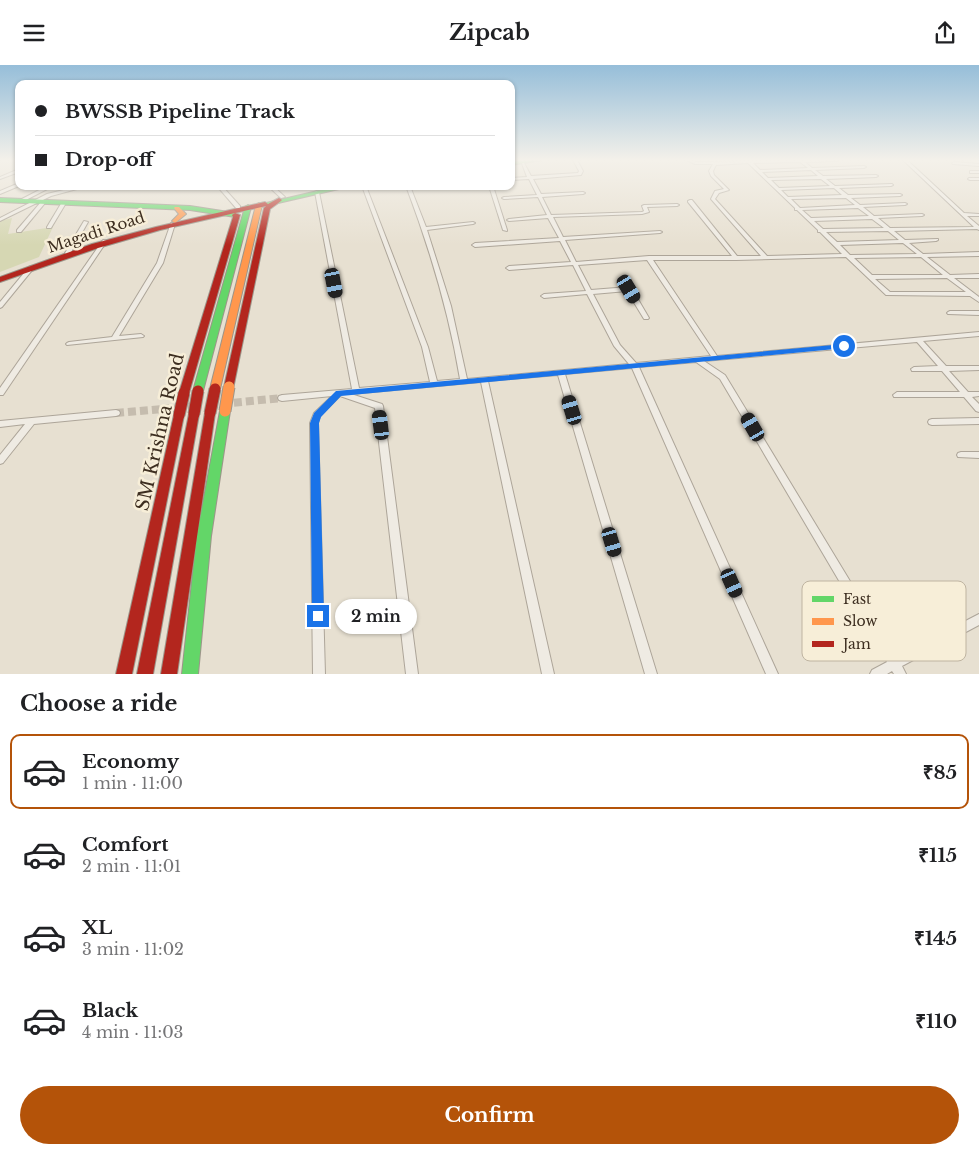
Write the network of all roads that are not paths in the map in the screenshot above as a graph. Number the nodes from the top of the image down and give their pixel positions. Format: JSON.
{"nodes":[{"id":1,"x":536,"y":188,"type":"edge"},
{"id":2,"x":725,"y":188,"type":"edge"},
{"id":3,"x":788,"y":188,"type":"edge"},
{"id":4,"x":837,"y":188,"type":"edge"},
{"id":5,"x":936,"y":188,"type":"edge"},
{"id":6,"x":777,"y":189,"type":"joint"},
{"id":7,"x":43,"y":190,"type":"edge"},
{"id":8,"x":69,"y":190,"type":"edge"},
{"id":9,"x":224,"y":190,"type":"edge"},
{"id":10,"x":273,"y":190,"type":"edge"},
{"id":11,"x":316,"y":190,"type":"edge"},
{"id":12,"x":366,"y":190,"type":"edge"},
{"id":13,"x":410,"y":190,"type":"edge"},
{"id":14,"x":492,"y":190,"type":"edge"},
{"id":15,"x":583,"y":193,"type":"dead end"},
{"id":16,"x":539,"y":195,"type":"junction"},
{"id":17,"x":900,"y":195,"type":"dead end"},
{"id":18,"x":846,"y":196,"type":"junction"},
{"id":19,"x":504,"y":198,"type":"dead end"},
{"id":20,"x":786,"y":198,"type":"junction"},
{"id":21,"x":281,"y":199,"type":"junction"},
{"id":22,"x":0,"y":200,"type":"edge"},
{"id":23,"x":20,"y":201,"type":"junction"},
{"id":24,"x":690,"y":201,"type":"dead end"},
{"id":25,"x":32,"y":202,"type":"junction"},
{"id":26,"x":43,"y":203,"type":"junction"},
{"id":27,"x":64,"y":203,"type":"junction"},
{"id":28,"x":905,"y":204,"type":"dead end"},
{"id":29,"x":259,"y":205,"type":"junction"},
{"id":30,"x":677,"y":205,"type":"dead end"},
{"id":31,"x":859,"y":206,"type":"junction"},
{"id":32,"x":243,"y":207,"type":"junction"},
{"id":33,"x":177,"y":208,"type":"junction"},
{"id":34,"x":797,"y":209,"type":"junction"},
{"id":35,"x":220,"y":212,"type":"junction"},
{"id":36,"x":963,"y":214,"type":"junction"},
{"id":37,"x":922,"y":215,"type":"dead end"},
{"id":38,"x":979,"y":215,"type":"edge"},
{"id":39,"x":550,"y":216,"type":"junction"},
{"id":40,"x":874,"y":217,"type":"junction"},
{"id":41,"x":1,"y":218,"type":"edge"},
{"id":42,"x":509,"y":220,"type":"dead end"},
{"id":43,"x":809,"y":220,"type":"junction"},
{"id":44,"x":86,"y":223,"type":"dead end"},
{"id":45,"x":174,"y":223,"type":"junction"},
{"id":46,"x":473,"y":223,"type":"dead end"},
{"id":47,"x":49,"y":227,"type":"dead end"},
{"id":48,"x":425,"y":229,"type":"junction"},
{"id":49,"x":888,"y":229,"type":"junction"},
{"id":50,"x":978,"y":229,"type":"edge"},
{"id":51,"x":506,"y":230,"type":"dead end"},
{"id":52,"x":19,"y":231,"type":"dead end"},
{"id":53,"x":820,"y":231,"type":"junction"},
{"id":54,"x":660,"y":232,"type":"dead end"},
{"id":55,"x":561,"y":238,"type":"junction"},
{"id":56,"x":936,"y":240,"type":"dead end"},
{"id":57,"x":904,"y":241,"type":"junction"},
{"id":58,"x":104,"y":243,"type":"junction"},
{"id":59,"x":835,"y":244,"type":"junction"},
{"id":60,"x":475,"y":245,"type":"dead end"},
{"id":61,"x":68,"y":253,"type":"junction"},
{"id":62,"x":979,"y":254,"type":"edge"},
{"id":63,"x":921,"y":255,"type":"junction"},
{"id":64,"x":847,"y":256,"type":"junction"},
{"id":65,"x":765,"y":257,"type":"junction"},
{"id":66,"x":649,"y":258,"type":"junction"},
{"id":67,"x":736,"y":258,"type":"junction"},
{"id":68,"x":574,"y":262,"type":"junction"},
{"id":69,"x":31,"y":268,"type":"junction"},
{"id":70,"x":509,"y":268,"type":"dead end"},
{"id":71,"x":948,"y":275,"type":"junction"},
{"id":72,"x":979,"y":276,"type":"edge"},
{"id":73,"x":869,"y":277,"type":"junction"},
{"id":74,"x":0,"y":278,"type":"edge"},
{"id":75,"x":589,"y":292,"type":"junction"},
{"id":76,"x":972,"y":294,"type":"junction"},
{"id":77,"x":544,"y":295,"type":"dead end"},
{"id":78,"x":979,"y":300,"type":"edge"},
{"id":79,"x":0,"y":306,"type":"edge"},
{"id":80,"x":950,"y":313,"type":"dead end"},
{"id":81,"x":979,"y":313,"type":"edge"},
{"id":82,"x":646,"y":318,"type":"dead end"},
{"id":83,"x":979,"y":334,"type":"edge"},
{"id":84,"x":141,"y":336,"type":"dead end"},
{"id":85,"x":115,"y":338,"type":"junction"},
{"id":86,"x":918,"y":339,"type":"junction"},
{"id":87,"x":69,"y":345,"type":"dead end"},
{"id":88,"x":715,"y":358,"type":"junction"},
{"id":89,"x":697,"y":360,"type":"junction"},
{"id":90,"x":635,"y":365,"type":"junction"},
{"id":91,"x":941,"y":368,"type":"junction"},
{"id":92,"x":979,"y":368,"type":"edge"},
{"id":93,"x":914,"y":369,"type":"dead end"},
{"id":94,"x":561,"y":372,"type":"junction"},
{"id":95,"x":484,"y":379,"type":"junction"},
{"id":96,"x":464,"y":381,"type":"junction"},
{"id":97,"x":434,"y":384,"type":"junction"},
{"id":98,"x":356,"y":391,"type":"junction"},
{"id":99,"x":0,"y":393,"type":"edge"},
{"id":100,"x":339,"y":393,"type":"junction"},
{"id":101,"x":965,"y":394,"type":"junction"},
{"id":102,"x":979,"y":394,"type":"edge"},
{"id":103,"x":897,"y":395,"type":"dead end"},
{"id":104,"x":282,"y":398,"type":"tunnel mouth"},
{"id":105,"x":211,"y":409,"type":"junction"},
{"id":106,"x":979,"y":409,"type":"edge"},
{"id":107,"x":194,"y":410,"type":"junction"},
{"id":108,"x":116,"y":413,"type":"tunnel mouth"},
{"id":109,"x":33,"y":420,"type":"junction"},
{"id":110,"x":979,"y":421,"type":"edge"},
{"id":111,"x":932,"y":422,"type":"dead end"},
{"id":112,"x":0,"y":424,"type":"edge"},
{"id":113,"x":961,"y":455,"type":"dead end"},
{"id":114,"x":979,"y":455,"type":"edge"},
{"id":115,"x":0,"y":461,"type":"edge"},
{"id":116,"x":845,"y":581,"type":"edge"},
{"id":117,"x":979,"y":619,"type":"edge"},
{"id":118,"x":966,"y":627,"type":"edge"},
{"id":119,"x":910,"y":661,"type":"edge"},
{"id":120,"x":897,"y":669,"type":"edge"},
{"id":121,"x":124,"y":674,"type":"edge"},
{"id":122,"x":146,"y":674,"type":"edge"},
{"id":123,"x":169,"y":674,"type":"edge"},
{"id":124,"x":190,"y":674,"type":"edge"},
{"id":125,"x":319,"y":674,"type":"edge"},
{"id":126,"x":412,"y":674,"type":"edge"},
{"id":127,"x":548,"y":674,"type":"edge"},
{"id":128,"x":651,"y":674,"type":"edge"},
{"id":129,"x":772,"y":674,"type":"edge"},
{"id":130,"x":876,"y":674,"type":"edge"}],
"edges":[{"from":1,"to":16,"type":"street"},
{"from":2,"to":65,"type":"street"},
{"from":3,"to":6,"type":"street"},
{"from":4,"to":18,"type":"street"},
{"from":5,"to":36,"type":"street"},
{"from":6,"to":20,"type":"street"},
{"from":7,"to":23,"type":"street"},
{"from":8,"to":25,"type":"street"},
{"from":9,"to":32,"type":"street"},
{"from":10,"to":21,"type":"street"},
{"from":11,"to":21,"type":"main road","name":"Magadi Road"},
{"from":11,"to":98,"type":"street"},
{"from":12,"to":97,"type":"street"},
{"from":13,"to":48,"type":"street"},
{"from":14,"to":51,"type":"street"},
{"from":15,"to":16,"type":"street"},
{"from":16,"to":19,"type":"street"},
{"from":16,"to":39,"type":"street"},
{"from":17,"to":18,"type":"street"},
{"from":18,"to":20,"type":"street"},
{"from":18,"to":31,"type":"street"},
{"from":20,"to":34,"type":"street"},
{"from":21,"to":29,"type":"main road","name":"Magadi Road"},
{"from":21,"to":32,"type":"main road","name":"Magadi Road"},
{"from":21,"to":124,"type":"main road","bridge":true},
{"from":22,"to":23,"type":"main road"},
{"from":23,"to":25,"type":"main road"},
{"from":24,"to":67,"type":"street"},
{"from":25,"to":26,"type":"main road"},
{"from":25,"to":41,"type":"street"},
{"from":26,"to":27,"type":"main road"},
{"from":26,"to":52,"type":"street"},
{"from":27,"to":33,"type":"main road"},
{"from":27,"to":47,"type":"street"},
{"from":28,"to":31,"type":"street"},
{"from":29,"to":32,"type":"main road","name":"Magadi Road"},
{"from":29,"to":105,"type":"main road","bridge":true},
{"from":30,"to":39,"type":"street"},
{"from":31,"to":34,"type":"street"},
{"from":31,"to":40,"type":"street"},
{"from":32,"to":35,"type":"main road","name":"Magadi Road"},
{"from":32,"to":107,"type":"main road","name":"SM Krishna Road","bridge":true},
{"from":33,"to":35,"type":"main road"},
{"from":33,"to":45,"type":"main road"},
{"from":34,"to":43,"type":"street"},
{"from":35,"to":45,"type":"main road","name":"Magadi Road"},
{"from":35,"to":121,"type":"main road","name":"SM Krishna Road","bridge":true},
{"from":36,"to":38,"type":"street"},
{"from":36,"to":50,"type":"street"},
{"from":37,"to":40,"type":"street"},
{"from":39,"to":42,"type":"street"},
{"from":39,"to":55,"type":"street"},
{"from":40,"to":43,"type":"street"},
{"from":40,"to":49,"type":"street"},
{"from":43,"to":53,"type":"street"},
{"from":44,"to":61,"type":"street"},
{"from":45,"to":58,"type":"main road","name":"Magadi Road"},
{"from":45,"to":85,"type":"street"},
{"from":46,"to":48,"type":"street"},
{"from":48,"to":96,"type":"street"},
{"from":49,"to":50,"type":"street"},
{"from":49,"to":53,"type":"street"},
{"from":49,"to":57,"type":"street"},
{"from":53,"to":59,"type":"street"},
{"from":54,"to":55,"type":"street"},
{"from":55,"to":60,"type":"street"},
{"from":55,"to":68,"type":"street"},
{"from":56,"to":57,"type":"street"},
{"from":57,"to":59,"type":"street"},
{"from":57,"to":63,"type":"street"},
{"from":58,"to":61,"type":"main road","name":"Magadi Road"},
{"from":58,"to":69,"type":"main road","name":"Magadi Road"},
{"from":58,"to":99,"type":"street"},
{"from":59,"to":64,"type":"street"},
{"from":61,"to":74,"type":"main road","name":"Magadi Road"},
{"from":62,"to":63,"type":"street"},
{"from":63,"to":64,"type":"street"},
{"from":63,"to":71,"type":"street"},
{"from":64,"to":65,"type":"street"},
{"from":64,"to":73,"type":"street"},
{"from":65,"to":67,"type":"street"},
{"from":66,"to":67,"type":"street"},
{"from":66,"to":68,"type":"street"},
{"from":66,"to":88,"type":"street"},
{"from":68,"to":70,"type":"street"},
{"from":68,"to":75,"type":"street"},
{"from":69,"to":74,"type":"main road","name":"Magadi Road"},
{"from":69,"to":79,"type":"street"},
{"from":71,"to":72,"type":"street"},
{"from":71,"to":73,"type":"street"},
{"from":71,"to":76,"type":"street"},
{"from":73,"to":76,"type":"street"},
{"from":75,"to":77,"type":"street"},
{"from":75,"to":82,"type":"street"},
{"from":75,"to":90,"type":"street"},
{"from":76,"to":78,"type":"street"},
{"from":80,"to":81,"type":"street"},
{"from":83,"to":86,"type":"street"},
{"from":84,"to":85,"type":"street"},
{"from":85,"to":87,"type":"street"},
{"from":86,"to":88,"type":"street"},
{"from":86,"to":91,"type":"street"},
{"from":88,"to":89,"type":"street"},
{"from":89,"to":90,"type":"street"},
{"from":89,"to":116,"type":"street"},
{"from":90,"to":94,"type":"street"},
{"from":90,"to":129,"type":"street"},
{"from":91,"to":92,"type":"street"},
{"from":91,"to":93,"type":"street"},
{"from":91,"to":101,"type":"street"},
{"from":94,"to":95,"type":"street"},
{"from":94,"to":128,"type":"street"},
{"from":95,"to":96,"type":"street"},
{"from":95,"to":127,"type":"street"},
{"from":96,"to":97,"type":"street"},
{"from":97,"to":98,"type":"street"},
{"from":98,"to":100,"type":"street"},
{"from":100,"to":104,"type":"street"},
{"from":100,"to":125,"type":"street"},
{"from":100,"to":126,"type":"street"},
{"from":101,"to":102,"type":"street"},
{"from":101,"to":103,"type":"street"},
{"from":101,"to":106,"type":"street"},
{"from":105,"to":107,"type":"street"},
{"from":105,"to":123,"type":"main road"},
{"from":107,"to":122,"type":"main road","name":"SM Krishna Road"},
{"from":108,"to":109,"type":"street"},
{"from":109,"to":112,"type":"street"},
{"from":109,"to":115,"type":"street"},
{"from":110,"to":111,"type":"street"},
{"from":113,"to":114,"type":"street"},
{"from":117,"to":118,"type":"street"},
{"from":119,"to":120,"type":"street"},
{"from":120,"to":130,"type":"street"}]}
